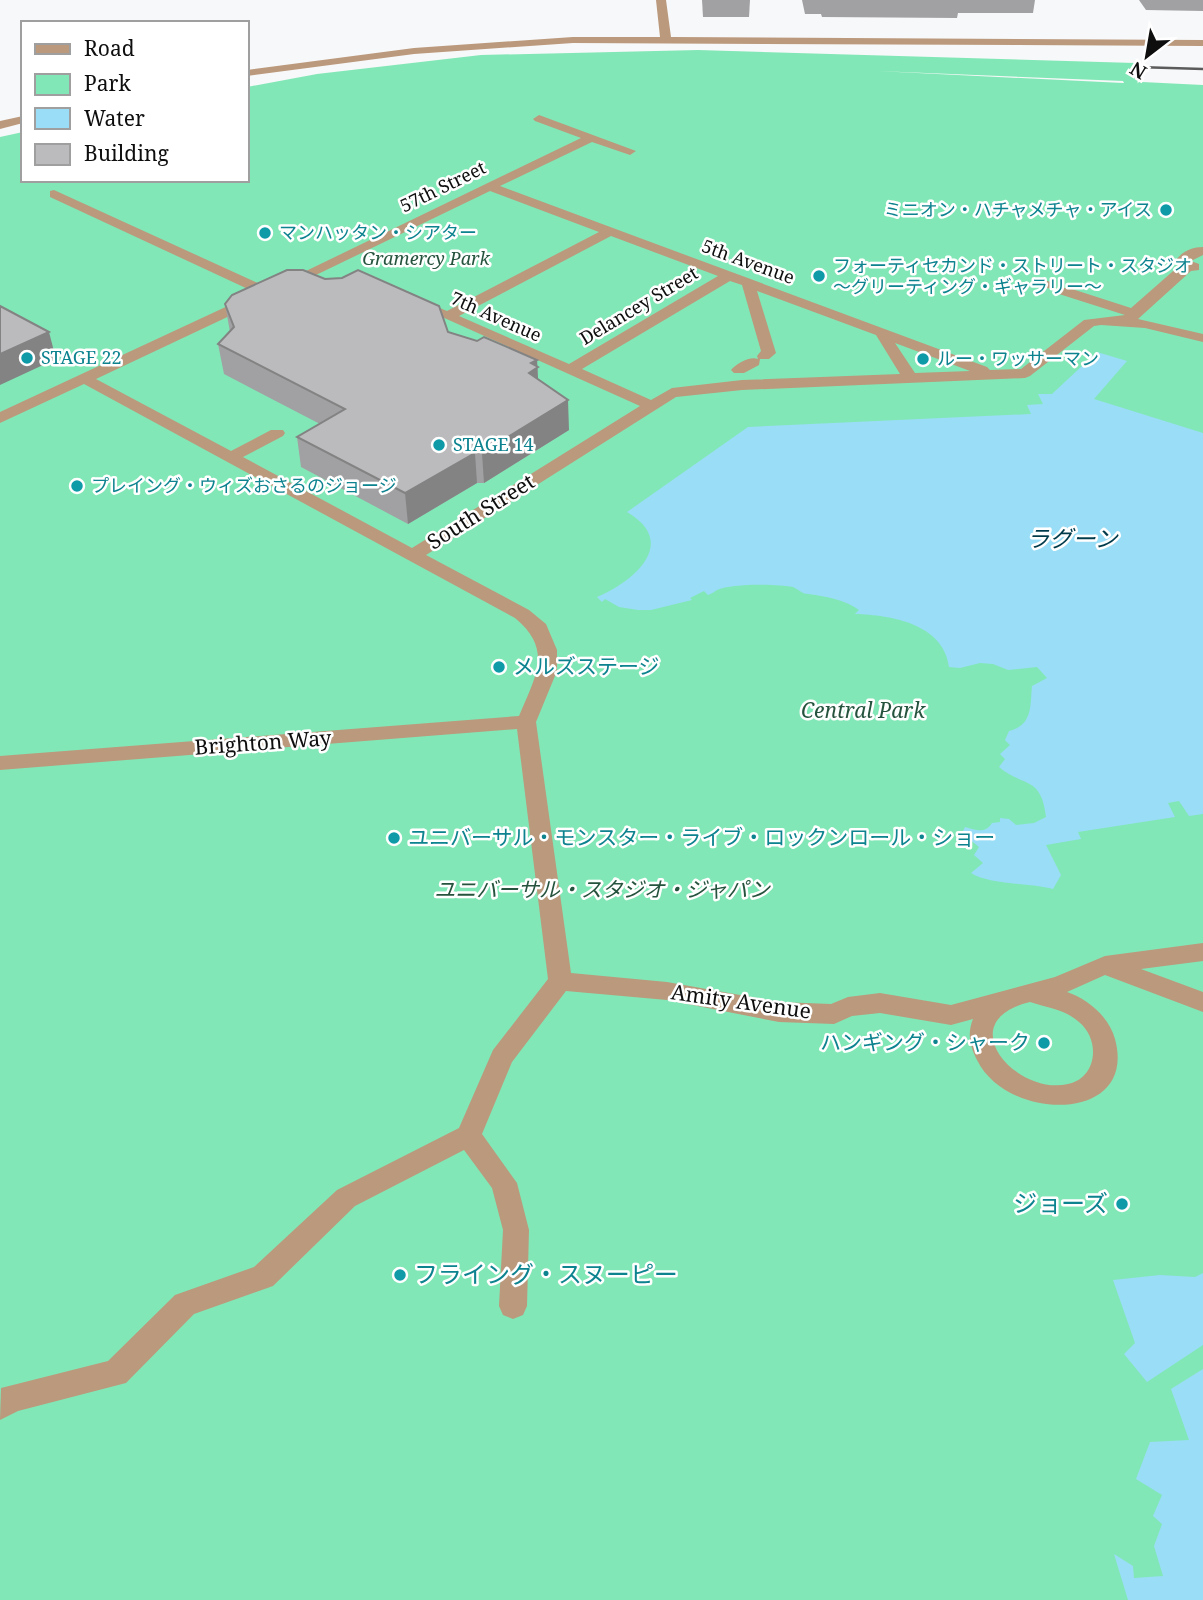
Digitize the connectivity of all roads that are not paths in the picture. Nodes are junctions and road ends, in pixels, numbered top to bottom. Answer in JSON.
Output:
{"nodes":[{"id":1,"x":661,"y":0,"type":"edge"},
{"id":2,"x":665,"y":35,"type":"junction"},
{"id":3,"x":1203,"y":35,"type":"edge"},
{"id":4,"x":1203,"y":43,"type":"edge"},
{"id":5,"x":248,"y":64,"type":"edge"},
{"id":6,"x":248,"y":73,"type":"edge"},
{"id":7,"x":21,"y":109,"type":"edge"},
{"id":8,"x":0,"y":114,"type":"edge"},
{"id":9,"x":539,"y":119,"type":"dead end"},
{"id":10,"x":21,"y":120,"type":"edge"},
{"id":11,"x":0,"y":125,"type":"edge"},
{"id":12,"x":592,"y":137,"type":"junction"},
{"id":13,"x":630,"y":150,"type":"dead end"},
{"id":14,"x":489,"y":186,"type":"junction"},
{"id":15,"x":54,"y":194,"type":"dead end"},
{"id":16,"x":609,"y":232,"type":"junction"},
{"id":17,"x":1203,"y":251,"type":"edge"},
{"id":18,"x":327,"y":264,"type":"junction"},
{"id":19,"x":1196,"y":265,"type":"edge"},
{"id":20,"x":352,"y":275,"type":"edge"},
{"id":21,"x":728,"y":275,"type":"junction"},
{"id":22,"x":748,"y":283,"type":"junction"},
{"id":23,"x":1064,"y":291,"type":"dead end"},
{"id":24,"x":268,"y":293,"type":"junction"},
{"id":25,"x":400,"y":296,"type":"edge"},
{"id":26,"x":448,"y":316,"type":"junction"},
{"id":27,"x":1131,"y":318,"type":"junction"},
{"id":28,"x":881,"y":332,"type":"junction"},
{"id":29,"x":1203,"y":338,"type":"edge"},
{"id":30,"x":570,"y":370,"type":"junction"},
{"id":31,"x":739,"y":370,"type":"dead end"},
{"id":32,"x":993,"y":374,"type":"junction"},
{"id":33,"x":84,"y":378,"type":"junction"},
{"id":34,"x":910,"y":378,"type":"junction"},
{"id":35,"x":650,"y":405,"type":"junction"},
{"id":36,"x":0,"y":418,"type":"edge"},
{"id":37,"x":277,"y":433,"type":"dead end"},
{"id":38,"x":231,"y":457,"type":"junction"},
{"id":39,"x":413,"y":555,"type":"junction"},
{"id":40,"x":526,"y":722,"type":"junction"},
{"id":41,"x":0,"y":763,"type":"edge"},
{"id":42,"x":1203,"y":952,"type":"edge"},
{"id":43,"x":1105,"y":965,"type":"junction"},
{"id":44,"x":561,"y":981,"type":"junction"},
{"id":45,"x":1027,"y":993,"type":"junction"},
{"id":46,"x":1203,"y":1002,"type":"edge"},
{"id":47,"x":995,"y":1004,"type":"junction"},
{"id":48,"x":468,"y":1136,"type":"junction"},
{"id":49,"x":513,"y":1306,"type":"dead end"},
{"id":50,"x":0,"y":1406,"type":"edge"}],
"edges":[{"from":1,"to":2,"type":"street"},
{"from":2,"to":3,"type":"street"},
{"from":2,"to":4,"type":"street"},
{"from":2,"to":5,"type":"street"},
{"from":2,"to":6,"type":"street"},
{"from":7,"to":8,"type":"street"},
{"from":9,"to":12,"type":"street"},
{"from":10,"to":11,"type":"street"},
{"from":12,"to":13,"type":"street"},
{"from":12,"to":14,"type":"street","name":"57th Street"},
{"from":14,"to":16,"type":"street","name":"5th Avenue"},
{"from":14,"to":18,"type":"street","name":"57th Street"},
{"from":15,"to":24,"type":"street"},
{"from":16,"to":21,"type":"street","name":"5th Avenue"},
{"from":16,"to":26,"type":"street"},
{"from":17,"to":19,"type":"street"},
{"from":18,"to":20,"type":"street"},
{"from":18,"to":24,"type":"street","name":"57th Street"},
{"from":19,"to":27,"type":"street"},
{"from":21,"to":22,"type":"street","name":"5th Avenue"},
{"from":21,"to":30,"type":"street","name":"Delancey Street"},
{"from":22,"to":28,"type":"street","name":"5th Avenue"},
{"from":22,"to":31,"type":"street"},
{"from":23,"to":27,"type":"street"},
{"from":24,"to":33,"type":"street","name":"57th Street"},
{"from":25,"to":26,"type":"street","name":"7th Avenue"},
{"from":26,"to":30,"type":"street","name":"7th Avenue"},
{"from":27,"to":29,"type":"street"},
{"from":27,"to":32,"type":"street","name":"South Street"},
{"from":28,"to":32,"type":"street","name":"5th Avenue"},
{"from":28,"to":34,"type":"street"},
{"from":30,"to":35,"type":"street","name":"7th Avenue"},
{"from":32,"to":34,"type":"street","name":"South Street"},
{"from":33,"to":36,"type":"street","name":"57th Street"},
{"from":33,"to":38,"type":"street"},
{"from":34,"to":35,"type":"street","name":"South Street"},
{"from":35,"to":39,"type":"street","name":"South Street"},
{"from":37,"to":38,"type":"street"},
{"from":38,"to":39,"type":"street"},
{"from":39,"to":40,"type":"street","name":"South Street"},
{"from":40,"to":41,"type":"street","name":"Brighton Way"},
{"from":40,"to":44,"type":"street"},
{"from":42,"to":43,"type":"street","name":"Amity Avenue"},
{"from":43,"to":45,"type":"street","name":"Amity Avenue"},
{"from":43,"to":46,"type":"street"},
{"from":44,"to":47,"type":"street","name":"Amity Avenue"},
{"from":44,"to":48,"type":"street"},
{"from":45,"to":47,"type":"street","name":"Amity Avenue"},
{"from":45,"to":47,"type":"street"},
{"from":48,"to":49,"type":"street"},
{"from":48,"to":50,"type":"street"}]}
